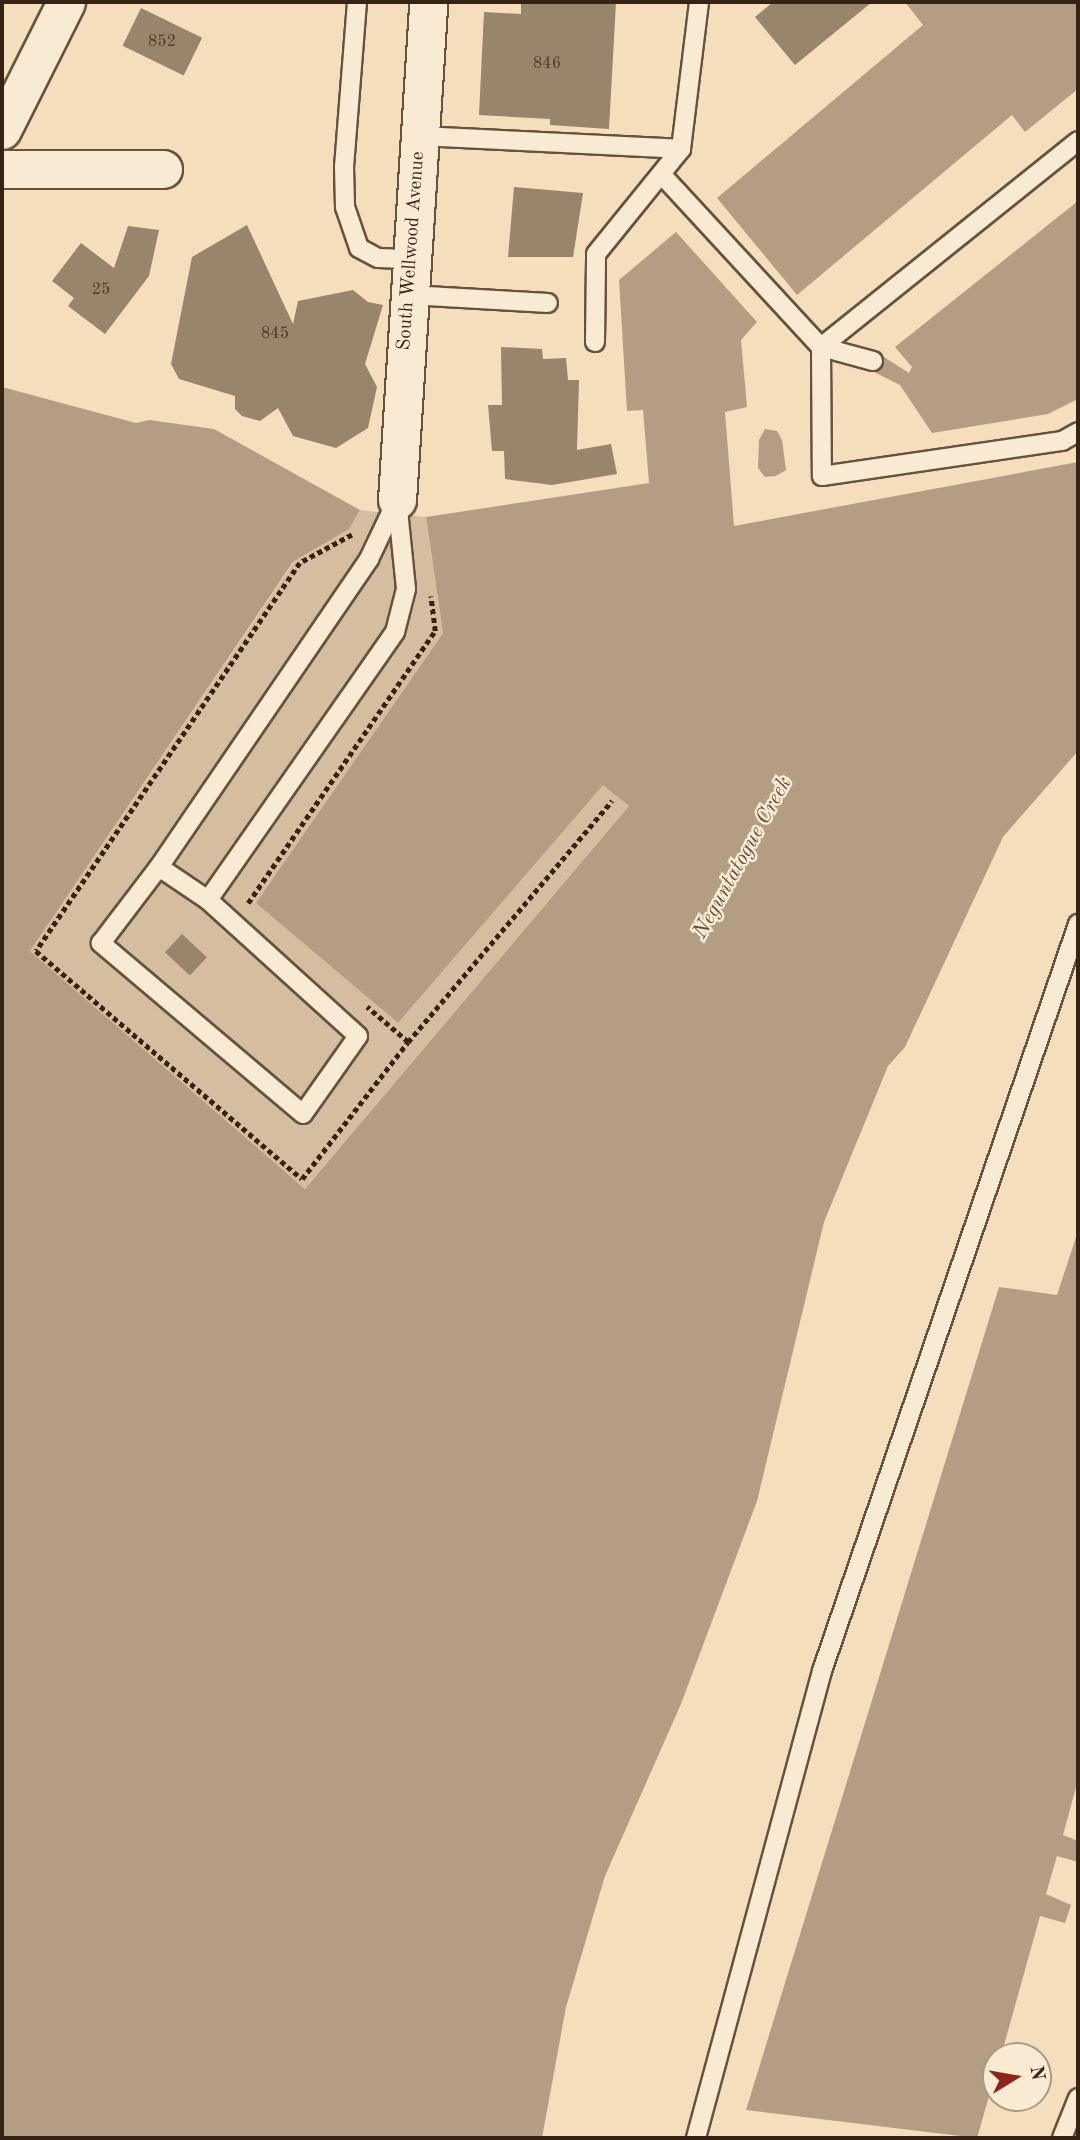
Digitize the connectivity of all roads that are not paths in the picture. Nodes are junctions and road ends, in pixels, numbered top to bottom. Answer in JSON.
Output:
{"nodes":[{"id":1,"x":66,"y":2,"type":"edge"},
{"id":2,"x":358,"y":2,"type":"edge"},
{"id":3,"x":428,"y":2,"type":"edge"},
{"id":4,"x":699,"y":2,"type":"edge"},
{"id":5,"x":2,"y":130,"type":"edge"},
{"id":6,"x":419,"y":136,"type":"junction"},
{"id":7,"x":1078,"y":141,"type":"edge"},
{"id":8,"x":681,"y":149,"type":"junction"},
{"id":9,"x":2,"y":169,"type":"edge"},
{"id":10,"x":163,"y":169,"type":"dead end"},
{"id":11,"x":663,"y":176,"type":"junction"},
{"id":12,"x":412,"y":258,"type":"junction"},
{"id":13,"x":410,"y":295,"type":"junction"},
{"id":14,"x":548,"y":303,"type":"dead end"},
{"id":15,"x":595,"y":342,"type":"dead end"},
{"id":16,"x":821,"y":347,"type":"junction"},
{"id":17,"x":873,"y":360,"type":"dead end"},
{"id":18,"x":1078,"y":432,"type":"edge"},
{"id":19,"x":397,"y":500,"type":"junction"},
{"id":20,"x":159,"y":867,"type":"junction"},
{"id":21,"x":208,"y":900,"type":"junction"},
{"id":22,"x":1078,"y":924,"type":"edge"},
{"id":23,"x":1078,"y":2098,"type":"edge"},
{"id":24,"x":1078,"y":2135,"type":"edge"},
{"id":25,"x":696,"y":2138,"type":"edge"},
{"id":26,"x":1065,"y":2138,"type":"edge"}],
"edges":[{"from":1,"to":5,"type":"street"},
{"from":2,"to":12,"type":"lane"},
{"from":3,"to":6,"type":"street","name":"South Wellwood Avenue"},
{"from":4,"to":8,"type":"lane"},
{"from":6,"to":8,"type":"lane"},
{"from":6,"to":12,"type":"street","name":"South Wellwood Avenue"},
{"from":7,"to":16,"type":"lane"},
{"from":8,"to":11,"type":"lane"},
{"from":9,"to":10,"type":"street"},
{"from":11,"to":15,"type":"lane"},
{"from":11,"to":16,"type":"lane"},
{"from":12,"to":13,"type":"street","name":"South Wellwood Avenue"},
{"from":13,"to":14,"type":"lane"},
{"from":13,"to":19,"type":"street","name":"South Wellwood Avenue"},
{"from":16,"to":17,"type":"lane"},
{"from":16,"to":18,"type":"lane"},
{"from":19,"to":20,"type":"lane"},
{"from":19,"to":21,"type":"lane"},
{"from":20,"to":21,"type":"lane"},
{"from":20,"to":21,"type":"lane"},
{"from":22,"to":25,"type":"lane"},
{"from":23,"to":26,"type":"lane"},
{"from":24,"to":26,"type":"lane"}]}
